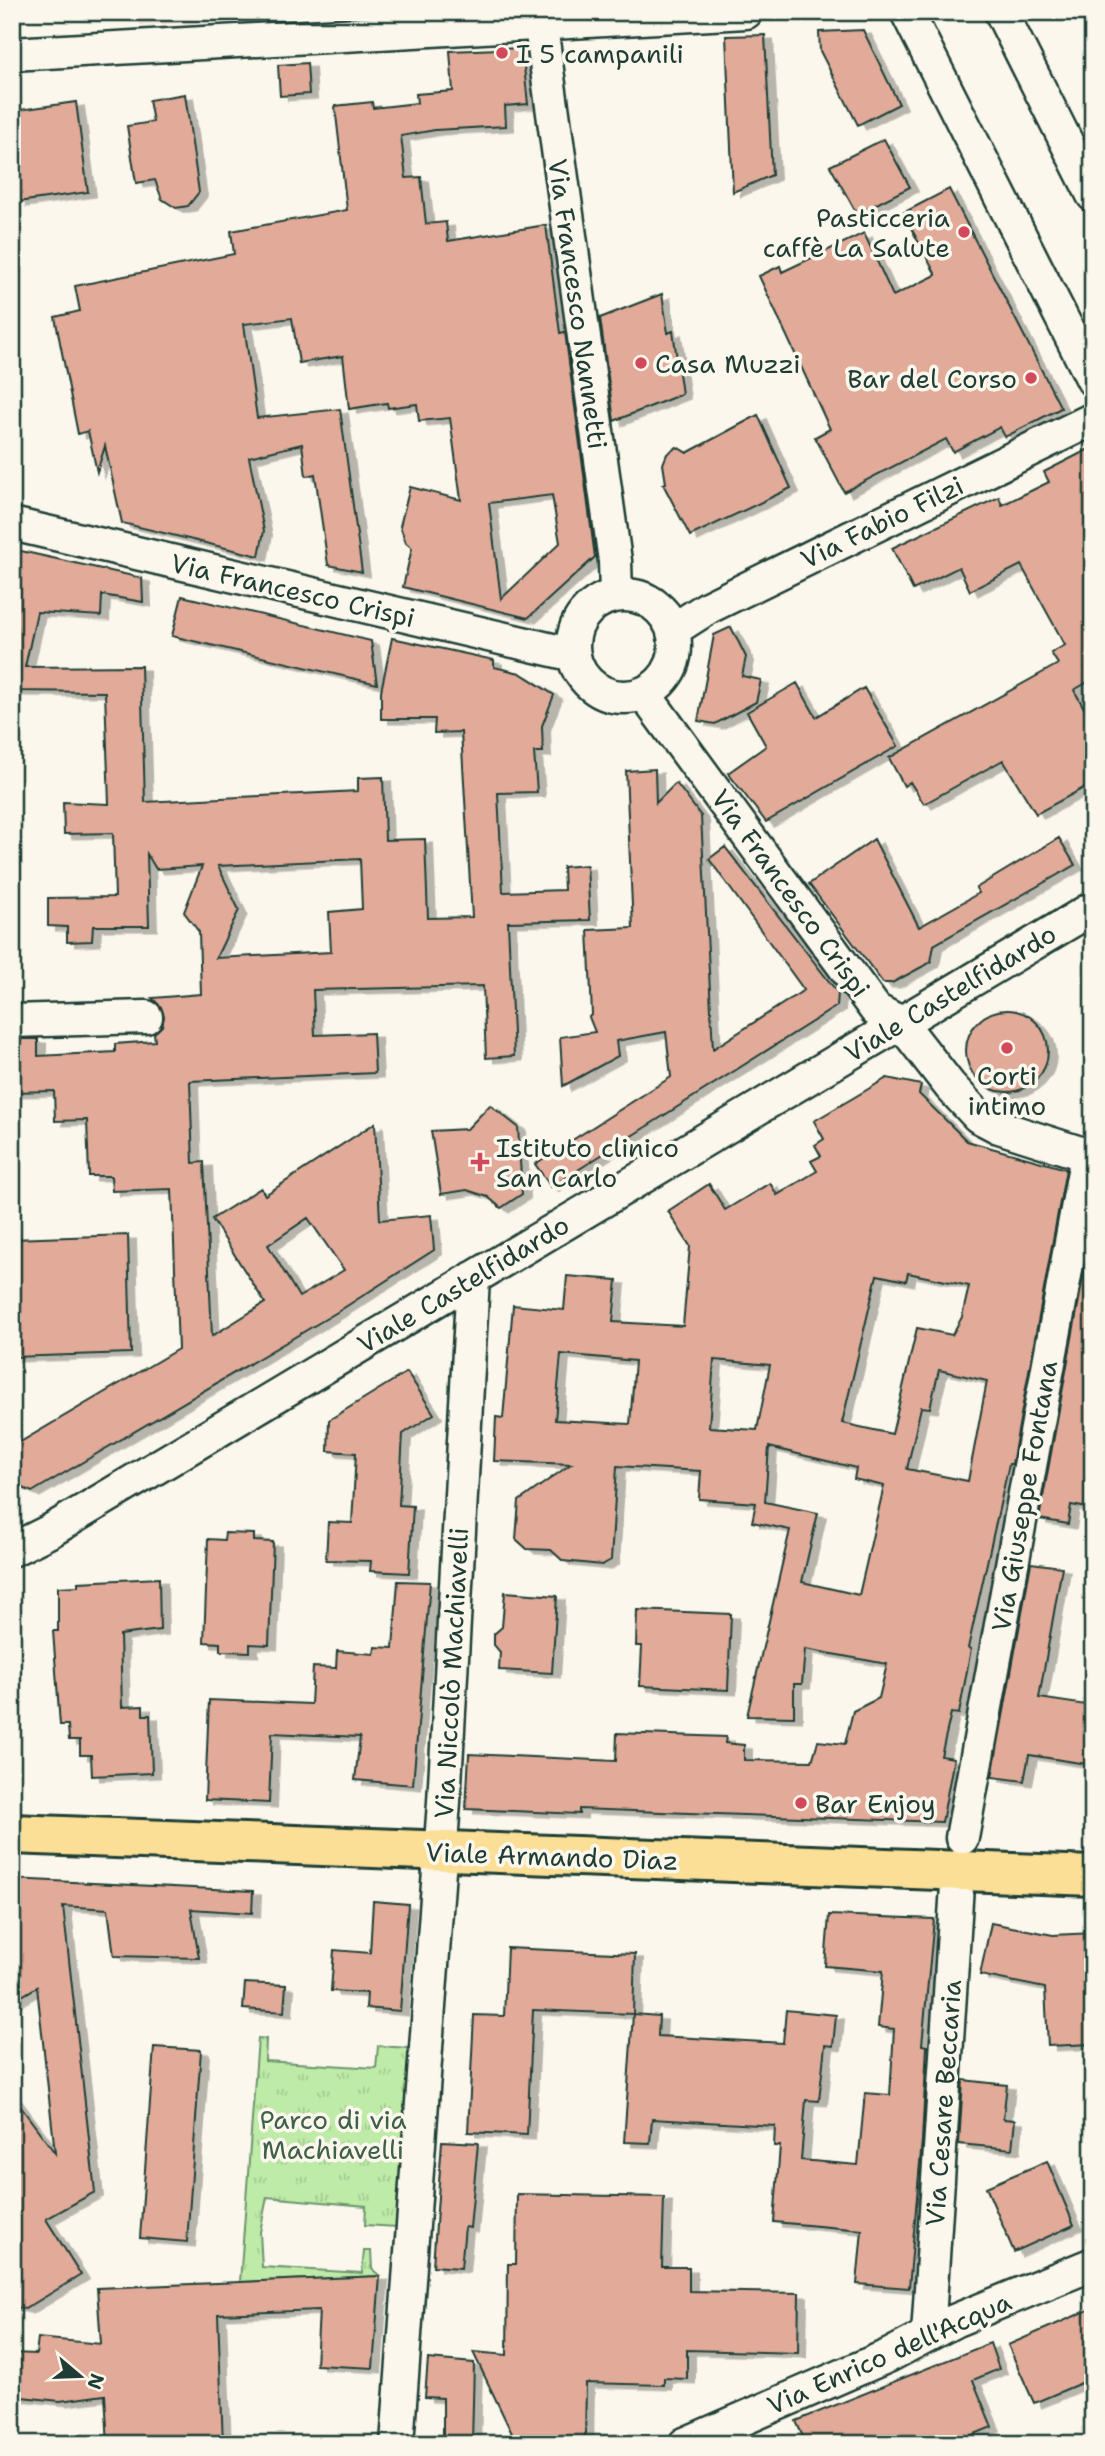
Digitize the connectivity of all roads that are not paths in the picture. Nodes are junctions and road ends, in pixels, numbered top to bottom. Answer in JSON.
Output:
{"nodes":[{"id":1,"x":746,"y":12,"type":"edge"},
{"id":2,"x":907,"y":12,"type":"edge"},
{"id":3,"x":1001,"y":12,"type":"edge"},
{"id":4,"x":540,"y":19,"type":"edge"},
{"id":5,"x":12,"y":54,"type":"edge"},
{"id":6,"x":1093,"y":195,"type":"edge"},
{"id":7,"x":1093,"y":380,"type":"edge"},
{"id":8,"x":1093,"y":419,"type":"edge"},
{"id":9,"x":12,"y":524,"type":"edge"},
{"id":10,"x":616,"y":595,"type":"junction"},
{"id":11,"x":673,"y":630,"type":"junction"},
{"id":12,"x":574,"y":655,"type":"junction"},
{"id":13,"x":647,"y":692,"type":"junction"},
{"id":14,"x":1093,"y":908,"type":"edge"},
{"id":15,"x":146,"y":1017,"type":"dead end"},
{"id":16,"x":12,"y":1021,"type":"edge"},
{"id":17,"x":901,"y":1023,"type":"junction"},
{"id":18,"x":1090,"y":1156,"type":"edge"},
{"id":19,"x":473,"y":1278,"type":"junction"},
{"id":20,"x":12,"y":1550,"type":"edge"},
{"id":21,"x":12,"y":1834,"type":"edge"},
{"id":22,"x":961,"y":1845,"type":"junction"},
{"id":23,"x":440,"y":1852,"type":"junction"},
{"id":24,"x":1093,"y":1876,"type":"edge"},
{"id":25,"x":1093,"y":2264,"type":"edge"},
{"id":26,"x":928,"y":2336,"type":"junction"},
{"id":27,"x":397,"y":2444,"type":"edge"},
{"id":28,"x":685,"y":2444,"type":"edge"}],
"edges":[{"from":1,"to":4,"type":"street"},
{"from":2,"to":7,"type":"street"},
{"from":3,"to":6,"type":"street"},
{"from":4,"to":5,"type":"street"},
{"from":4,"to":10,"type":"street","name":"Via Francesco Nannetti"},
{"from":8,"to":11,"type":"street","name":"Via Fabio Filzi"},
{"from":9,"to":12,"type":"street","name":"Via Francesco Crispi"},
{"from":10,"to":11,"type":"street"},
{"from":10,"to":12,"type":"street"},
{"from":11,"to":13,"type":"street"},
{"from":12,"to":13,"type":"street"},
{"from":13,"to":17,"type":"street","name":"Via Francesco Crispi"},
{"from":14,"to":17,"type":"street","name":"Viale Castelfidardo"},
{"from":15,"to":16,"type":"street"},
{"from":17,"to":18,"type":"street","name":"Via Francesco Crispi"},
{"from":17,"to":19,"type":"street","name":"Viale Castelfidardo"},
{"from":18,"to":22,"type":"street","name":"Via Giuseppe Fontana"},
{"from":19,"to":20,"type":"street","name":"Viale Castelfidardo"},
{"from":19,"to":23,"type":"street","name":"Via Niccolò Machiavelli"},
{"from":21,"to":23,"type":"main road","name":"Viale Armando Diaz"},
{"from":22,"to":23,"type":"main road","name":"Viale Armando Diaz"},
{"from":22,"to":24,"type":"main road","name":"Viale Armando Diaz"},
{"from":22,"to":26,"type":"street","name":"Via Cesare Beccaria"},
{"from":23,"to":27,"type":"street","name":"Via Niccolò Machiavelli"},
{"from":25,"to":26,"type":"street","name":"Via Enrico dell'Acqua"},
{"from":26,"to":28,"type":"street","name":"Via Enrico dell'Acqua"}]}
